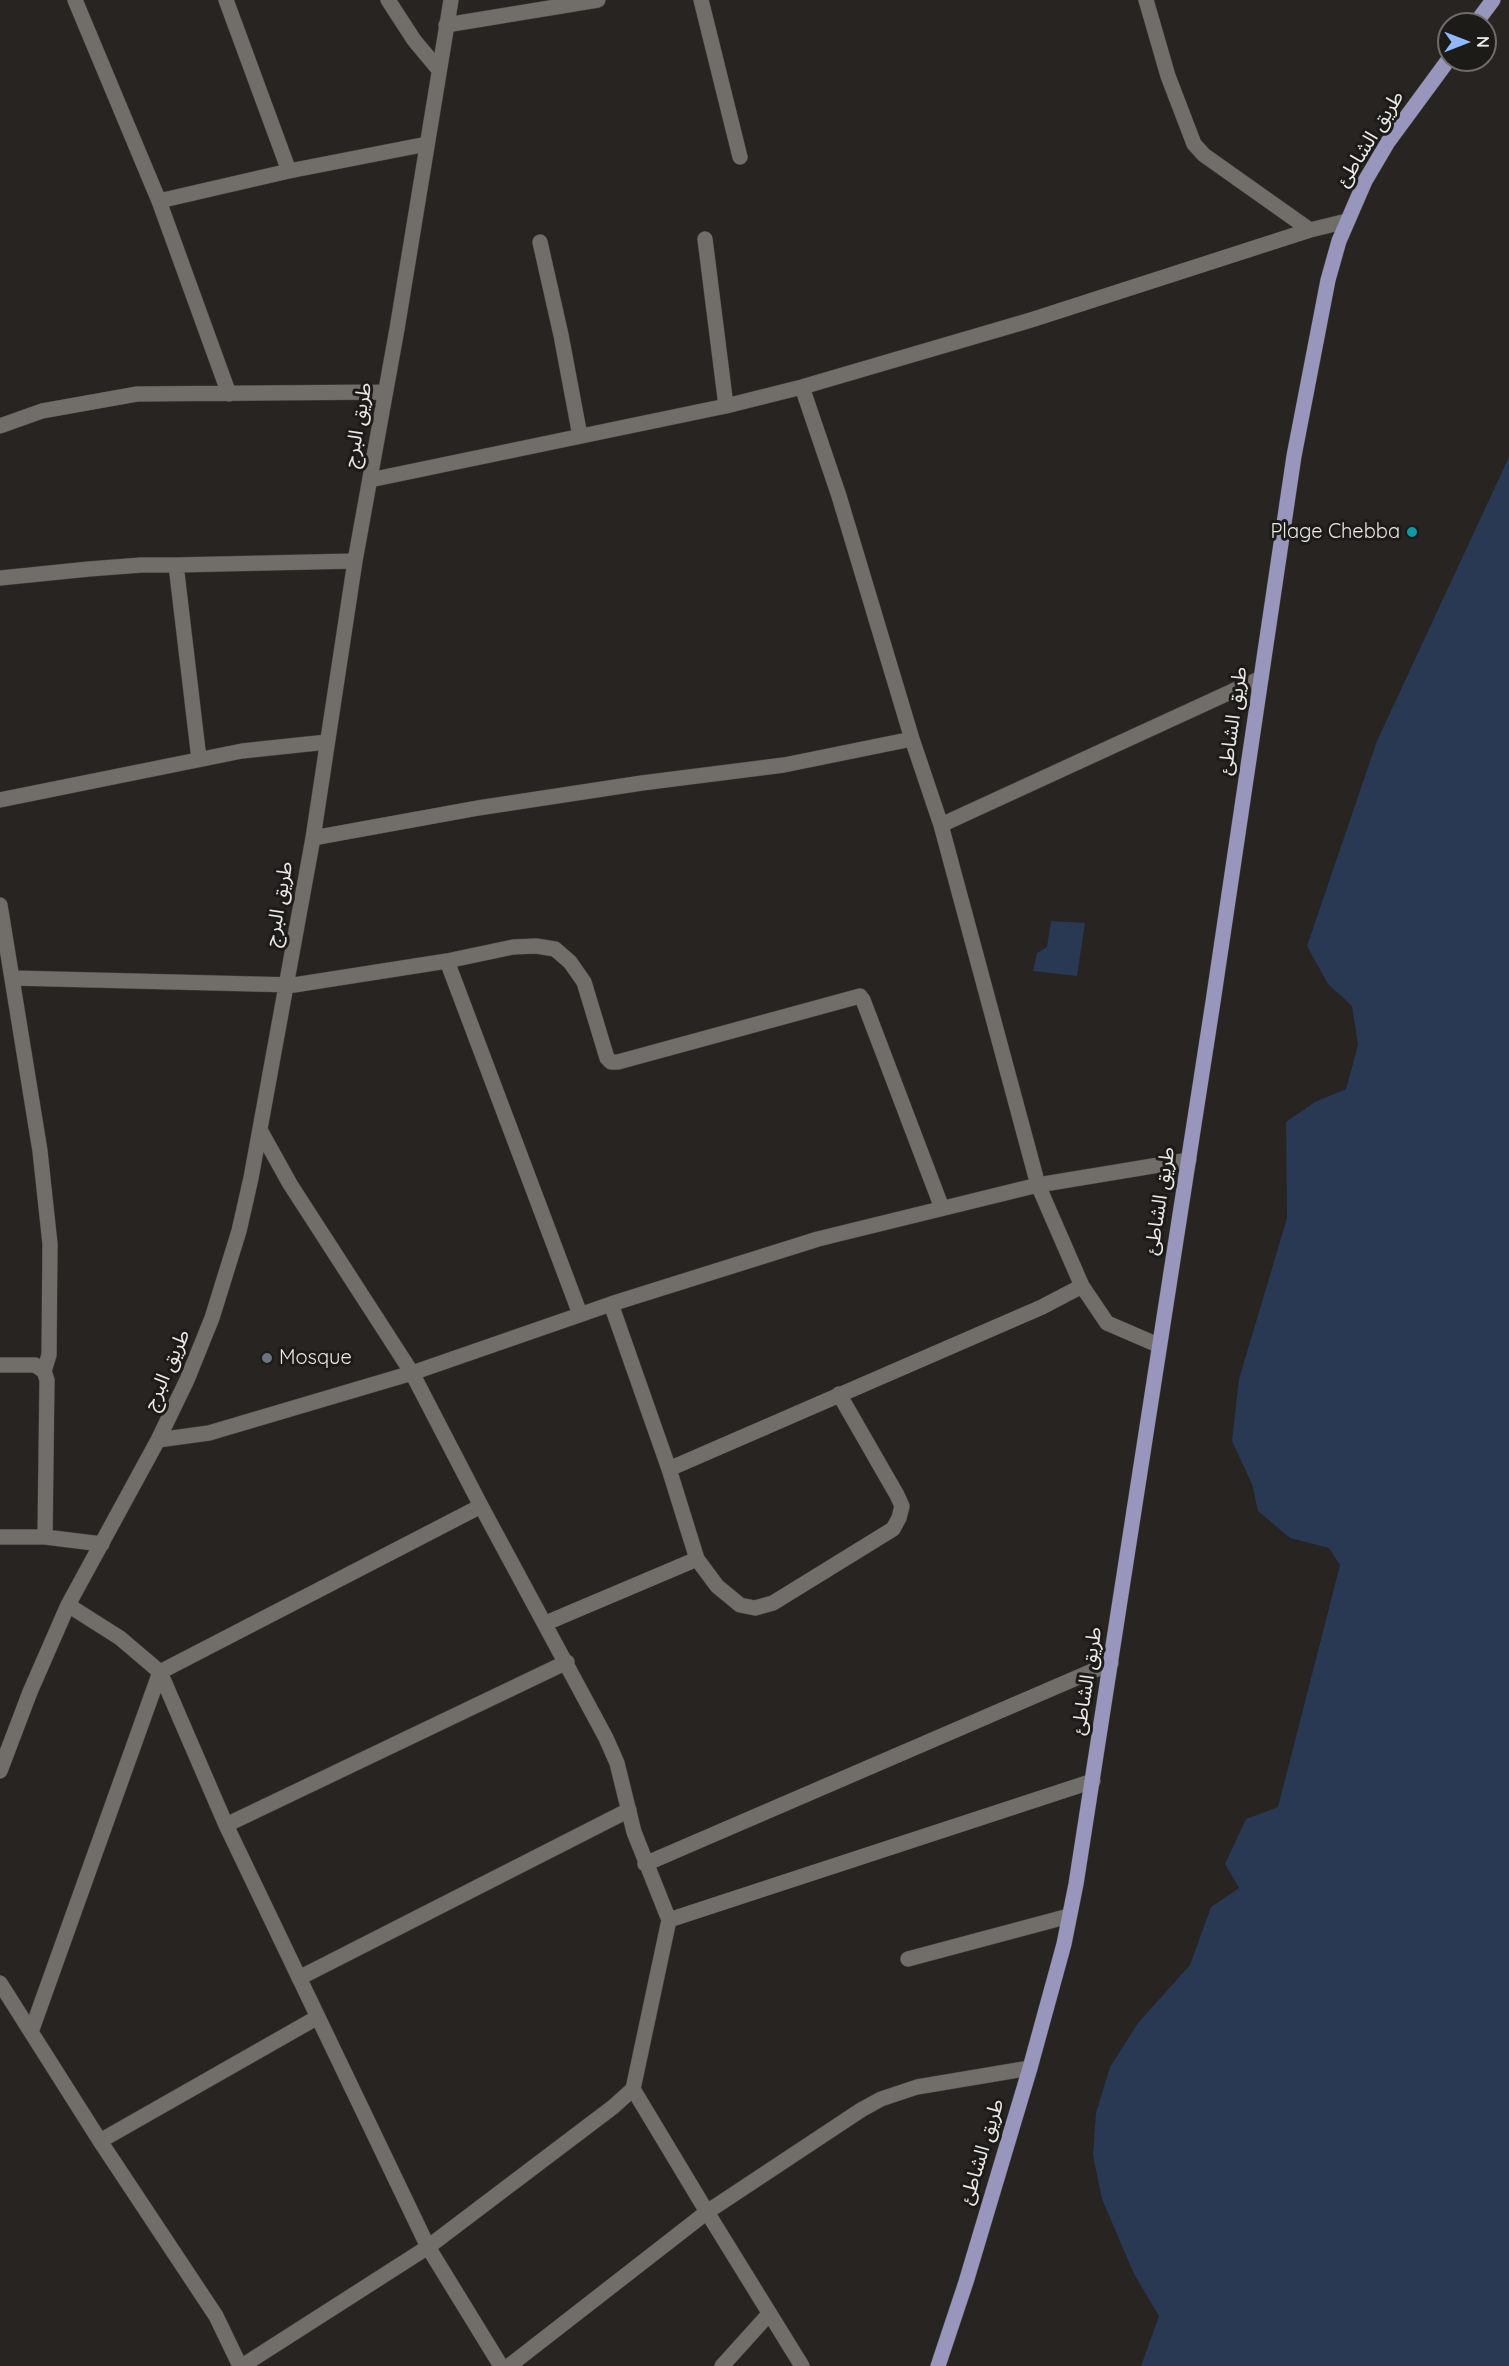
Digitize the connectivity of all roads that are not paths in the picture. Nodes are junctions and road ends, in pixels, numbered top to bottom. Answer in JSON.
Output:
{"nodes":[{"id":1,"x":75,"y":0,"type":"edge"},
{"id":2,"x":226,"y":0,"type":"edge"},
{"id":3,"x":388,"y":0,"type":"edge"},
{"id":4,"x":451,"y":0,"type":"edge"},
{"id":5,"x":598,"y":0,"type":"edge"},
{"id":6,"x":701,"y":0,"type":"edge"},
{"id":7,"x":1146,"y":0,"type":"edge"},
{"id":8,"x":446,"y":25,"type":"junction"},
{"id":9,"x":439,"y":70,"type":"junction"},
{"id":10,"x":1439,"y":72,"type":"edge"},
{"id":11,"x":427,"y":144,"type":"junction"},
{"id":12,"x":740,"y":157,"type":"dead end"},
{"id":13,"x":288,"y":171,"type":"junction"},
{"id":14,"x":159,"y":201,"type":"junction"},
{"id":15,"x":1347,"y":221,"type":"junction"},
{"id":16,"x":1310,"y":230,"type":"junction"},
{"id":17,"x":705,"y":239,"type":"dead end"},
{"id":18,"x":540,"y":242,"type":"dead end"},
{"id":19,"x":802,"y":387,"type":"junction"},
{"id":20,"x":385,"y":392,"type":"junction"},
{"id":21,"x":229,"y":394,"type":"junction"},
{"id":22,"x":726,"y":406,"type":"junction"},
{"id":23,"x":0,"y":426,"type":"edge"},
{"id":24,"x":580,"y":436,"type":"junction"},
{"id":25,"x":370,"y":480,"type":"junction"},
{"id":26,"x":355,"y":561,"type":"junction"},
{"id":27,"x":176,"y":565,"type":"junction"},
{"id":28,"x":0,"y":578,"type":"edge"},
{"id":29,"x":1261,"y":678,"type":"junction"},
{"id":30,"x":912,"y":739,"type":"junction"},
{"id":31,"x":327,"y":742,"type":"junction"},
{"id":32,"x":199,"y":759,"type":"junction"},
{"id":33,"x":0,"y":800,"type":"edge"},
{"id":34,"x":941,"y":825,"type":"junction"},
{"id":35,"x":313,"y":838,"type":"junction"},
{"id":36,"x":0,"y":905,"type":"edge"},
{"id":37,"x":447,"y":961,"type":"junction"},
{"id":38,"x":13,"y":978,"type":"junction"},
{"id":39,"x":286,"y":985,"type":"junction"},
{"id":40,"x":260,"y":1130,"type":"junction"},
{"id":41,"x":1188,"y":1160,"type":"junction"},
{"id":42,"x":1038,"y":1185,"type":"junction"},
{"id":43,"x":942,"y":1208,"type":"junction"},
{"id":44,"x":1082,"y":1286,"type":"junction"},
{"id":45,"x":611,"y":1304,"type":"junction"},
{"id":46,"x":580,"y":1314,"type":"junction"},
{"id":47,"x":1158,"y":1345,"type":"junction"},
{"id":48,"x":0,"y":1365,"type":"edge"},
{"id":49,"x":44,"y":1371,"type":"junction"},
{"id":50,"x":412,"y":1373,"type":"junction"},
{"id":51,"x":839,"y":1394,"type":"junction"},
{"id":52,"x":158,"y":1440,"type":"junction"},
{"id":53,"x":669,"y":1470,"type":"junction"},
{"id":54,"x":481,"y":1506,"type":"junction"},
{"id":55,"x":0,"y":1537,"type":"edge"},
{"id":56,"x":45,"y":1537,"type":"junction"},
{"id":57,"x":102,"y":1544,"type":"junction"},
{"id":58,"x":698,"y":1559,"type":"junction"},
{"id":59,"x":69,"y":1605,"type":"junction"},
{"id":60,"x":546,"y":1623,"type":"junction"},
{"id":61,"x":567,"y":1662,"type":"junction"},
{"id":62,"x":1111,"y":1664,"type":"junction"},
{"id":63,"x":160,"y":1671,"type":"junction"},
{"id":64,"x":0,"y":1770,"type":"edge"},
{"id":65,"x":1093,"y":1781,"type":"junction"},
{"id":66,"x":629,"y":1810,"type":"junction"},
{"id":67,"x":226,"y":1825,"type":"junction"},
{"id":68,"x":645,"y":1864,"type":"junction"},
{"id":69,"x":1069,"y":1916,"type":"junction"},
{"id":70,"x":669,"y":1920,"type":"junction"},
{"id":71,"x":908,"y":1959,"type":"dead end"},
{"id":72,"x":299,"y":1977,"type":"junction"},
{"id":73,"x":0,"y":1983,"type":"edge"},
{"id":74,"x":318,"y":2017,"type":"junction"},
{"id":75,"x":31,"y":2032,"type":"junction"},
{"id":76,"x":1030,"y":2068,"type":"junction"},
{"id":77,"x":633,"y":2089,"type":"junction"},
{"id":78,"x":100,"y":2141,"type":"junction"},
{"id":79,"x":706,"y":2212,"type":"junction"},
{"id":80,"x":428,"y":2247,"type":"junction"},
{"id":81,"x":769,"y":2314,"type":"junction"},
{"id":82,"x":241,"y":2366,"type":"edge"},
{"id":83,"x":501,"y":2366,"type":"edge"},
{"id":84,"x":509,"y":2366,"type":"edge"},
{"id":85,"x":722,"y":2366,"type":"edge"},
{"id":86,"x":802,"y":2366,"type":"edge"},
{"id":87,"x":938,"y":2366,"type":"edge"}],
"edges":[{"from":1,"to":14,"type":"street"},
{"from":2,"to":13,"type":"street"},
{"from":3,"to":9,"type":"street"},
{"from":4,"to":8,"type":"street","name":"طريق البرج"},
{"from":5,"to":8,"type":"street"},
{"from":6,"to":12,"type":"street"},
{"from":7,"to":16,"type":"street"},
{"from":8,"to":9,"type":"street","name":"طريق البرج"},
{"from":9,"to":11,"type":"street","name":"طريق البرج"},
{"from":10,"to":15,"type":"main road","name":"طريق الشاطئ"},
{"from":11,"to":13,"type":"street"},
{"from":11,"to":20,"type":"street","name":"طريق البرج"},
{"from":13,"to":14,"type":"street"},
{"from":14,"to":21,"type":"street"},
{"from":15,"to":16,"type":"street"},
{"from":15,"to":29,"type":"main road","name":"طريق الشاطئ"},
{"from":16,"to":19,"type":"street"},
{"from":17,"to":22,"type":"street"},
{"from":18,"to":24,"type":"street"},
{"from":19,"to":22,"type":"street"},
{"from":19,"to":30,"type":"street"},
{"from":20,"to":21,"type":"street"},
{"from":20,"to":25,"type":"street","name":"طريق البرج"},
{"from":21,"to":23,"type":"street"},
{"from":22,"to":24,"type":"street"},
{"from":24,"to":25,"type":"street"},
{"from":25,"to":26,"type":"street","name":"طريق البرج"},
{"from":26,"to":27,"type":"street"},
{"from":26,"to":31,"type":"street","name":"طريق البرج"},
{"from":27,"to":28,"type":"street"},
{"from":27,"to":32,"type":"street"},
{"from":29,"to":34,"type":"street"},
{"from":29,"to":41,"type":"main road","name":"طريق الشاطئ"},
{"from":30,"to":34,"type":"street"},
{"from":30,"to":35,"type":"street"},
{"from":31,"to":32,"type":"street"},
{"from":31,"to":35,"type":"street","name":"طريق البرج"},
{"from":32,"to":33,"type":"street"},
{"from":34,"to":42,"type":"street"},
{"from":35,"to":39,"type":"street","name":"طريق البرج"},
{"from":36,"to":38,"type":"street"},
{"from":37,"to":39,"type":"street"},
{"from":37,"to":43,"type":"street"},
{"from":37,"to":46,"type":"street"},
{"from":38,"to":39,"type":"street"},
{"from":38,"to":49,"type":"street"},
{"from":39,"to":40,"type":"street","name":"طريق البرج"},
{"from":40,"to":50,"type":"street"},
{"from":40,"to":52,"type":"street","name":"طريق البرج"},
{"from":41,"to":42,"type":"street"},
{"from":41,"to":47,"type":"main road","name":"طريق الشاطئ"},
{"from":42,"to":43,"type":"street"},
{"from":42,"to":44,"type":"street"},
{"from":43,"to":45,"type":"street"},
{"from":44,"to":47,"type":"street"},
{"from":44,"to":51,"type":"street"},
{"from":45,"to":46,"type":"street"},
{"from":45,"to":53,"type":"street"},
{"from":46,"to":50,"type":"street"},
{"from":47,"to":62,"type":"main road","name":"طريق الشاطئ"},
{"from":48,"to":49,"type":"street"},
{"from":49,"to":56,"type":"street"},
{"from":50,"to":52,"type":"street"},
{"from":50,"to":54,"type":"street"},
{"from":51,"to":53,"type":"street"},
{"from":51,"to":58,"type":"street"},
{"from":52,"to":57,"type":"street","name":"طريق البرج"},
{"from":53,"to":58,"type":"street"},
{"from":54,"to":60,"type":"street"},
{"from":54,"to":63,"type":"street"},
{"from":55,"to":56,"type":"street"},
{"from":56,"to":57,"type":"street"},
{"from":57,"to":59,"type":"street","name":"طريق البرج"},
{"from":58,"to":60,"type":"street"},
{"from":59,"to":63,"type":"street"},
{"from":59,"to":64,"type":"street","name":"طريق البرج"},
{"from":60,"to":61,"type":"street"},
{"from":61,"to":66,"type":"street"},
{"from":61,"to":67,"type":"street"},
{"from":62,"to":65,"type":"main road","name":"طريق الشاطئ"},
{"from":62,"to":68,"type":"street"},
{"from":63,"to":67,"type":"street"},
{"from":63,"to":75,"type":"street"},
{"from":65,"to":69,"type":"main road","name":"طريق الشاطئ"},
{"from":65,"to":70,"type":"street"},
{"from":66,"to":68,"type":"street"},
{"from":66,"to":72,"type":"street"},
{"from":67,"to":72,"type":"street"},
{"from":68,"to":70,"type":"street"},
{"from":69,"to":71,"type":"street"},
{"from":69,"to":76,"type":"main road","name":"طريق الشاطئ"},
{"from":70,"to":77,"type":"street"},
{"from":72,"to":74,"type":"street"},
{"from":73,"to":75,"type":"street"},
{"from":74,"to":78,"type":"street"},
{"from":74,"to":80,"type":"street"},
{"from":75,"to":78,"type":"street"},
{"from":76,"to":79,"type":"street"},
{"from":76,"to":87,"type":"main road","name":"طريق الشاطئ"},
{"from":77,"to":79,"type":"street"},
{"from":77,"to":80,"type":"street"},
{"from":78,"to":82,"type":"street"},
{"from":79,"to":81,"type":"street"},
{"from":79,"to":84,"type":"street"},
{"from":80,"to":82,"type":"street"},
{"from":80,"to":83,"type":"street"},
{"from":81,"to":85,"type":"street"},
{"from":81,"to":86,"type":"street"}]}
